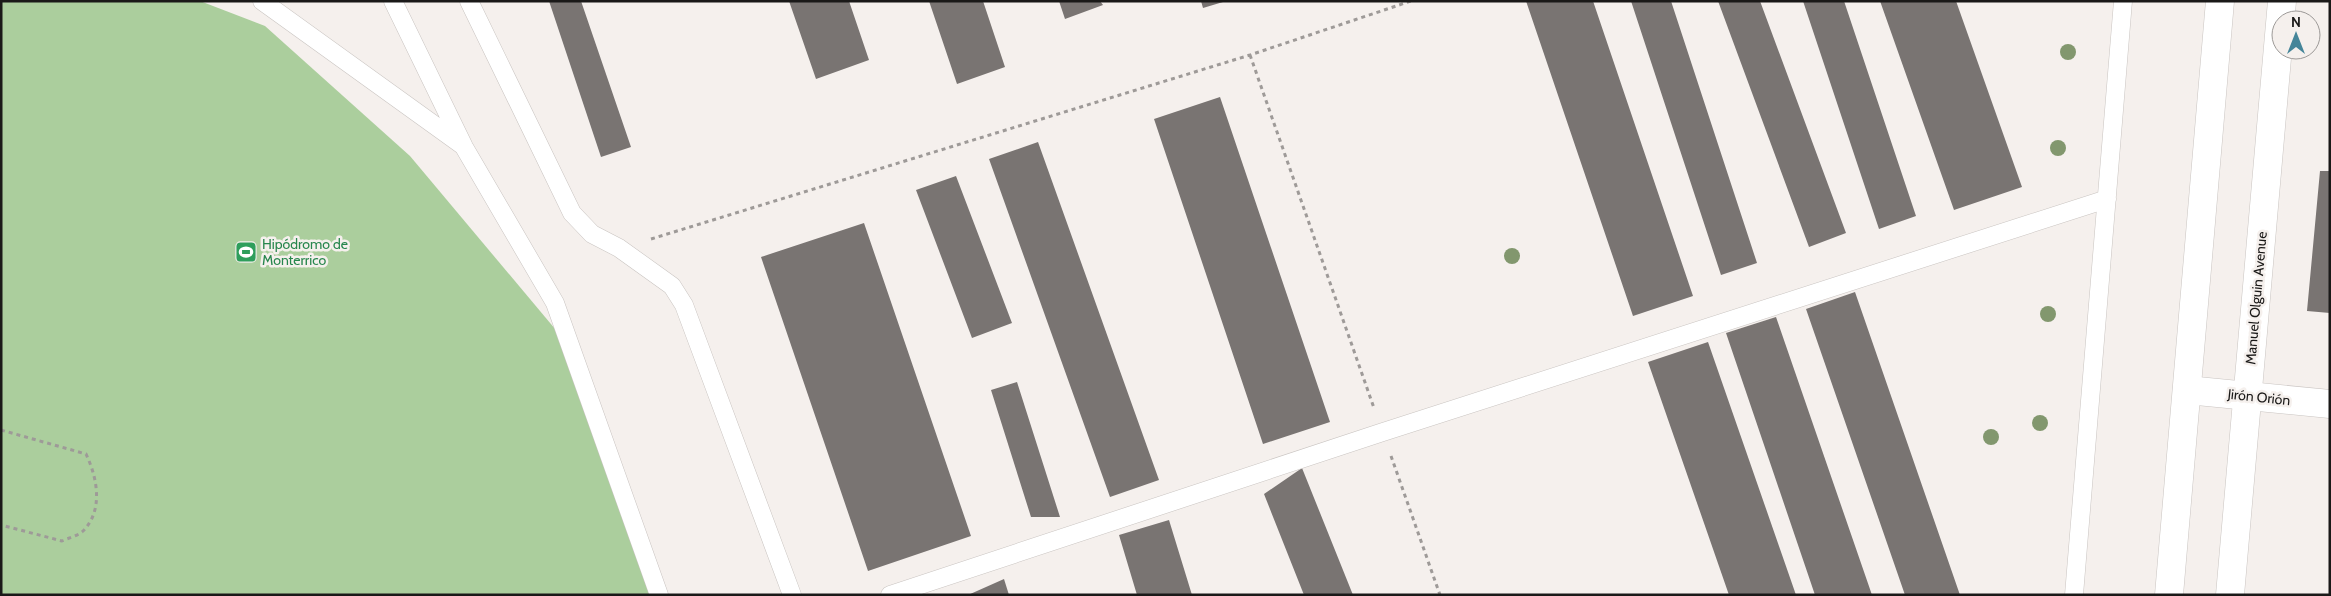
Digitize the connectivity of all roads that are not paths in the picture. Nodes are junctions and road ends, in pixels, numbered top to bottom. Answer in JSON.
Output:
{"nodes":[{"id":1,"x":262,"y":1,"type":"edge"},
{"id":2,"x":394,"y":1,"type":"edge"},
{"id":3,"x":468,"y":1,"type":"edge"},
{"id":4,"x":2124,"y":1,"type":"edge"},
{"id":5,"x":2220,"y":1,"type":"edge"},
{"id":6,"x":2282,"y":1,"type":"edge"},
{"id":7,"x":464,"y":147,"type":"junction"},
{"id":8,"x":2107,"y":199,"type":"junction"},
{"id":9,"x":2188,"y":390,"type":"junction"},
{"id":10,"x":2248,"y":396,"type":"junction"},
{"id":11,"x":2330,"y":404,"type":"edge"},
{"id":12,"x":659,"y":595,"type":"edge"},
{"id":13,"x":792,"y":595,"type":"edge"},
{"id":14,"x":890,"y":595,"type":"edge"},
{"id":15,"x":2074,"y":595,"type":"edge"},
{"id":16,"x":2169,"y":595,"type":"edge"},
{"id":17,"x":2230,"y":595,"type":"edge"}],
"edges":[{"from":1,"to":7,"type":"lane"},
{"from":2,"to":7,"type":"lane"},
{"from":3,"to":13,"type":"lane"},
{"from":4,"to":8,"type":"lane"},
{"from":5,"to":9,"type":"street"},
{"from":6,"to":10,"type":"street","name":"Manuel Olguin Avenue"},
{"from":7,"to":12,"type":"lane"},
{"from":8,"to":14,"type":"lane"},
{"from":8,"to":15,"type":"lane"},
{"from":9,"to":10,"type":"street","name":"Jirón Orión"},
{"from":9,"to":16,"type":"street"},
{"from":10,"to":11,"type":"street","name":"Jirón Orión"},
{"from":10,"to":17,"type":"street","name":"Manuel Olguin Avenue"}]}
